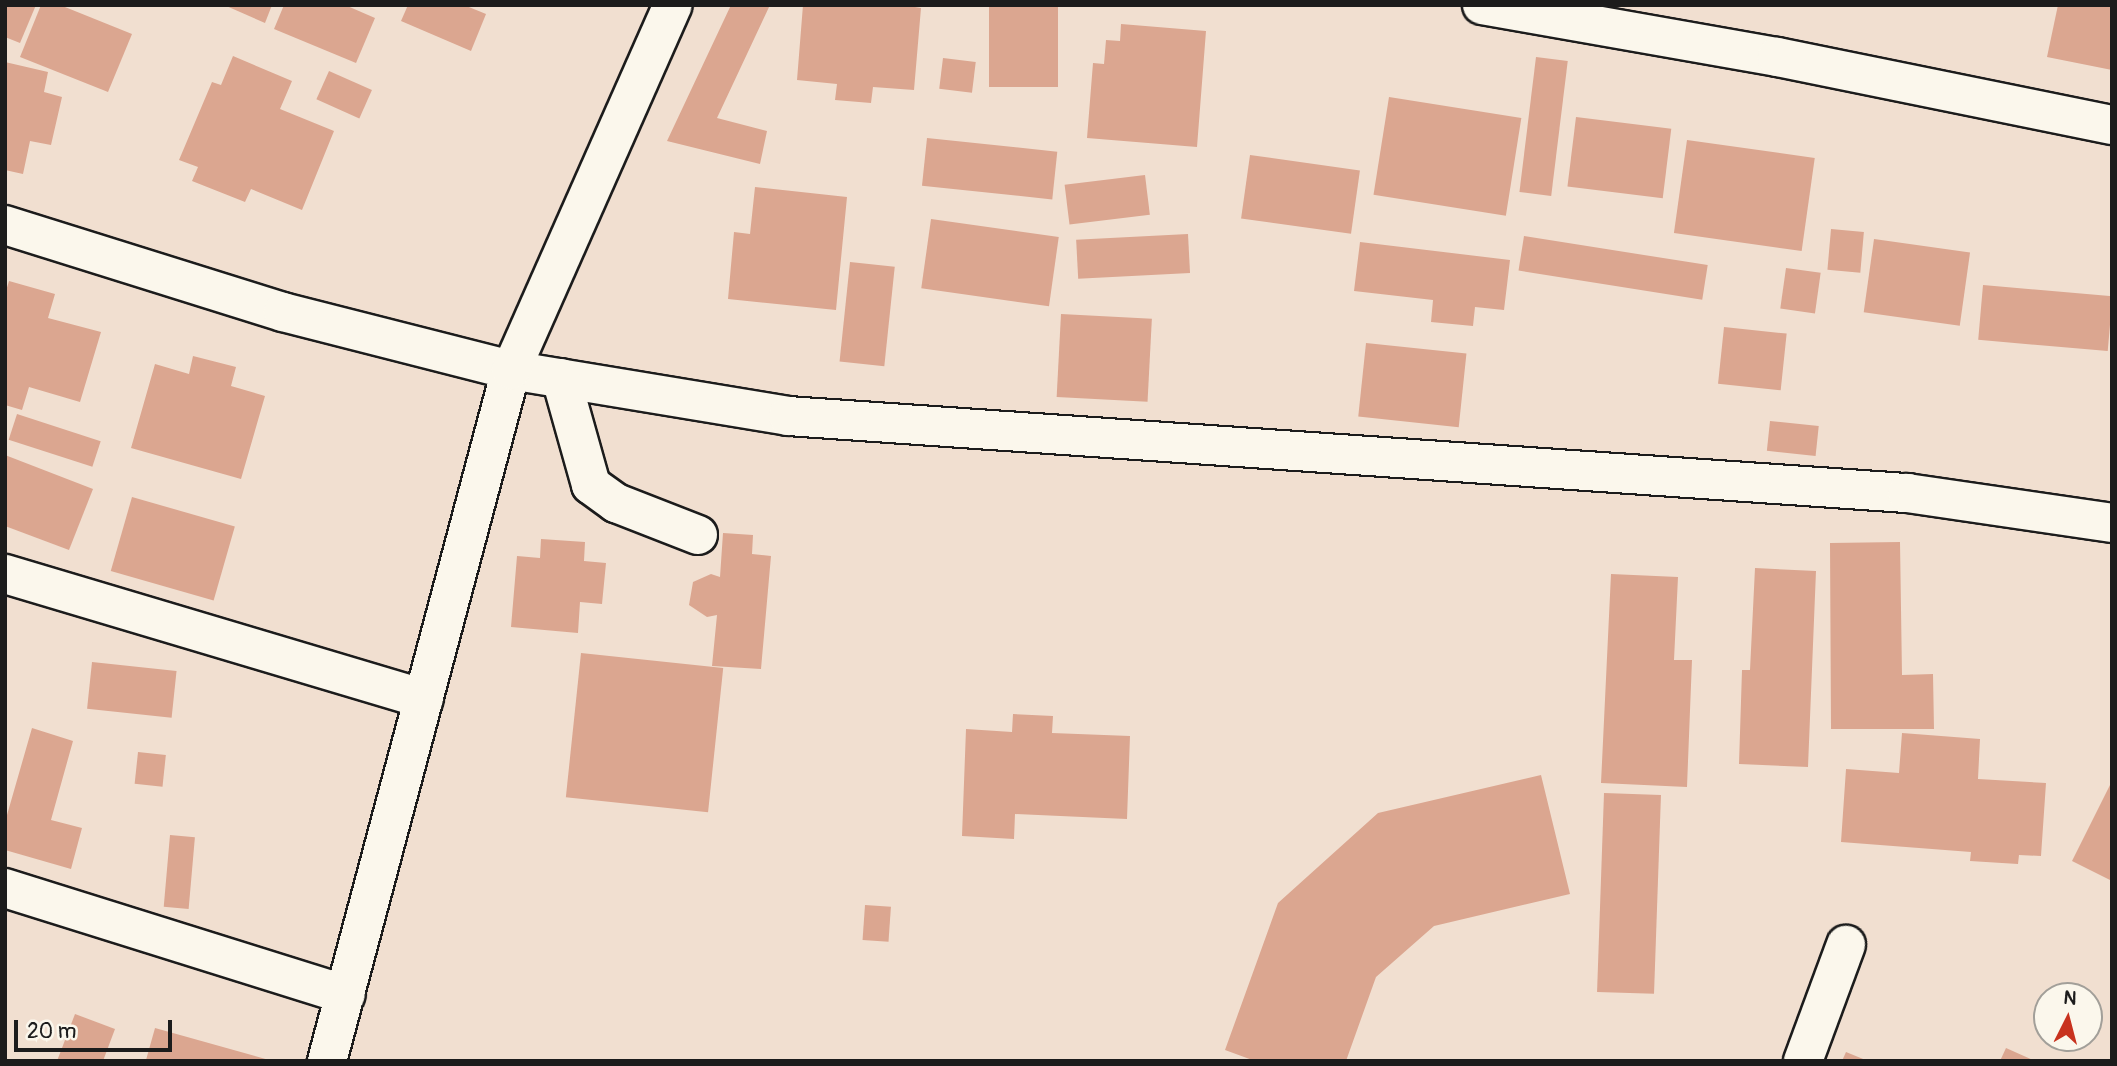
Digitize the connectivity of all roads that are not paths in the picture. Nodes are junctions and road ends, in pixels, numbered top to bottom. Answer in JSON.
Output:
{"nodes":[{"id":1,"x":673,"y":5,"type":"edge"},
{"id":2,"x":1482,"y":5,"type":"edge"},
{"id":3,"x":2112,"y":125,"type":"edge"},
{"id":4,"x":5,"y":225,"type":"edge"},
{"id":5,"x":511,"y":370,"type":"junction"},
{"id":6,"x":561,"y":378,"type":"junction"},
{"id":7,"x":2112,"y":523,"type":"edge"},
{"id":8,"x":698,"y":535,"type":"dead end"},
{"id":9,"x":5,"y":574,"type":"edge"},
{"id":10,"x":424,"y":699,"type":"junction"},
{"id":11,"x":5,"y":888,"type":"edge"},
{"id":12,"x":1846,"y":945,"type":"dead end"},
{"id":13,"x":346,"y":995,"type":"junction"},
{"id":14,"x":327,"y":1061,"type":"edge"},
{"id":15,"x":1803,"y":1061,"type":"edge"}],
"edges":[{"from":1,"to":5,"type":"street"},
{"from":2,"to":3,"type":"street"},
{"from":4,"to":5,"type":"street"},
{"from":5,"to":6,"type":"street"},
{"from":5,"to":10,"type":"street"},
{"from":6,"to":7,"type":"street"},
{"from":6,"to":8,"type":"street"},
{"from":9,"to":10,"type":"street"},
{"from":10,"to":13,"type":"street"},
{"from":11,"to":13,"type":"street"},
{"from":12,"to":15,"type":"street"},
{"from":13,"to":14,"type":"street"}]}
